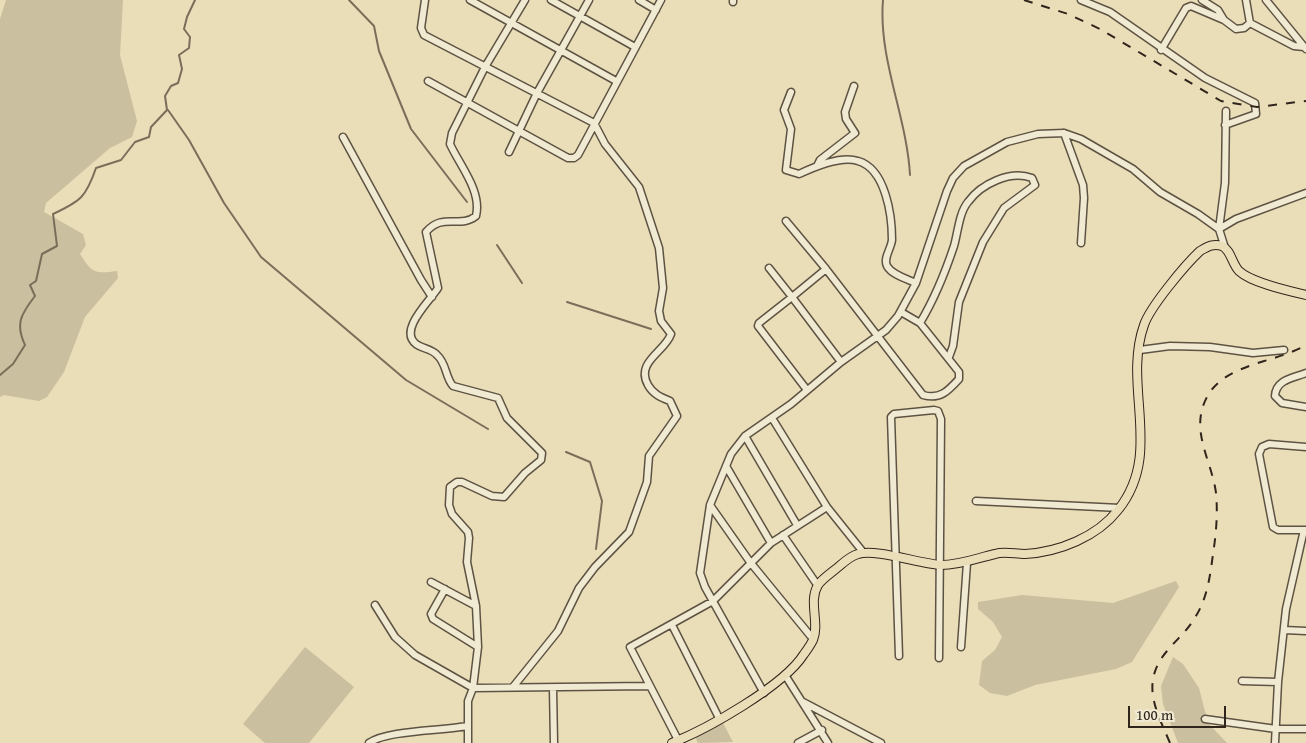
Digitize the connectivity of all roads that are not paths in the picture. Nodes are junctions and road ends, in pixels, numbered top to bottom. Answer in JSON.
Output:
{"nodes":[{"id":1,"x":425,"y":0,"type":"edge"},
{"id":2,"x":470,"y":0,"type":"edge"},
{"id":3,"x":525,"y":0,"type":"edge"},
{"id":4,"x":551,"y":0,"type":"edge"},
{"id":5,"x":589,"y":0,"type":"edge"},
{"id":6,"x":639,"y":0,"type":"edge"},
{"id":7,"x":661,"y":0,"type":"edge"},
{"id":8,"x":1081,"y":0,"type":"edge"},
{"id":9,"x":1202,"y":0,"type":"edge"},
{"id":10,"x":1246,"y":0,"type":"edge"},
{"id":11,"x":1266,"y":0,"type":"edge"},
{"id":12,"x":656,"y":10,"type":"junction"},
{"id":13,"x":580,"y":16,"type":"junction"},
{"id":14,"x":1224,"y":20,"type":"junction"},
{"id":15,"x":512,"y":22,"type":"junction"},
{"id":16,"x":1250,"y":23,"type":"junction"},
{"id":17,"x":635,"y":46,"type":"junction"},
{"id":18,"x":1305,"y":48,"type":"edge"},
{"id":19,"x":1162,"y":50,"type":"junction"},
{"id":20,"x":560,"y":51,"type":"junction"},
{"id":21,"x":485,"y":67,"type":"junction"},
{"id":22,"x":428,"y":81,"type":"dead end"},
{"id":23,"x":616,"y":81,"type":"junction"},
{"id":24,"x":854,"y":86,"type":"dead end"},
{"id":25,"x":791,"y":92,"type":"dead end"},
{"id":26,"x":537,"y":93,"type":"junction"},
{"id":27,"x":466,"y":102,"type":"junction"},
{"id":28,"x":1226,"y":111,"type":"dead end"},
{"id":29,"x":594,"y":123,"type":"junction"},
{"id":30,"x":1224,"y":125,"type":"junction"},
{"id":31,"x":518,"y":130,"type":"junction"},
{"id":32,"x":1064,"y":133,"type":"junction"},
{"id":33,"x":343,"y":137,"type":"dead end"},
{"id":34,"x":509,"y":152,"type":"dead end"},
{"id":35,"x":817,"y":166,"type":"junction"},
{"id":36,"x":1306,"y":193,"type":"edge"},
{"id":37,"x":786,"y":221,"type":"dead end"},
{"id":38,"x":1219,"y":229,"type":"junction"},
{"id":39,"x":1081,"y":243,"type":"dead end"},
{"id":40,"x":1226,"y":248,"type":"junction"},
{"id":41,"x":769,"y":268,"type":"dead end"},
{"id":42,"x":826,"y":269,"type":"junction"},
{"id":43,"x":916,"y":283,"type":"junction"},
{"id":44,"x":1306,"y":295,"type":"edge"},
{"id":45,"x":432,"y":296,"type":"junction"},
{"id":46,"x":792,"y":297,"type":"junction"},
{"id":47,"x":901,"y":312,"type":"junction"},
{"id":48,"x":920,"y":323,"type":"junction"},
{"id":49,"x":878,"y":336,"type":"junction"},
{"id":50,"x":1140,"y":350,"type":"junction"},
{"id":51,"x":1284,"y":350,"type":"dead end"},
{"id":52,"x":949,"y":357,"type":"junction"},
{"id":53,"x":841,"y":362,"type":"junction"},
{"id":54,"x":1306,"y":373,"type":"edge"},
{"id":55,"x":807,"y":390,"type":"junction"},
{"id":56,"x":1306,"y":407,"type":"edge"},
{"id":57,"x":772,"y":418,"type":"junction"},
{"id":58,"x":745,"y":436,"type":"junction"},
{"id":59,"x":1306,"y":447,"type":"edge"},
{"id":60,"x":726,"y":466,"type":"junction"},
{"id":61,"x":976,"y":500,"type":"dead end"},
{"id":62,"x":710,"y":505,"type":"junction"},
{"id":63,"x":827,"y":507,"type":"junction"},
{"id":64,"x":1120,"y":508,"type":"junction"},
{"id":65,"x":797,"y":525,"type":"junction"},
{"id":66,"x":1305,"y":530,"type":"edge"},
{"id":67,"x":783,"y":535,"type":"junction"},
{"id":68,"x":771,"y":543,"type":"junction"},
{"id":69,"x":863,"y":552,"type":"junction"},
{"id":70,"x":897,"y":558,"type":"junction"},
{"id":71,"x":750,"y":562,"type":"junction"},
{"id":72,"x":967,"y":563,"type":"junction"},
{"id":73,"x":941,"y":565,"type":"junction"},
{"id":74,"x":431,"y":582,"type":"dead end"},
{"id":75,"x":818,"y":586,"type":"junction"},
{"id":76,"x":445,"y":589,"type":"junction"},
{"id":77,"x":713,"y":602,"type":"junction"},
{"id":78,"x":375,"y":606,"type":"dead end"},
{"id":79,"x":476,"y":606,"type":"junction"},
{"id":80,"x":672,"y":625,"type":"junction"},
{"id":81,"x":1284,"y":630,"type":"junction"},
{"id":82,"x":1306,"y":631,"type":"edge"},
{"id":83,"x":814,"y":639,"type":"junction"},
{"id":84,"x":478,"y":647,"type":"junction"},
{"id":85,"x":961,"y":648,"type":"dead end"},
{"id":86,"x":899,"y":656,"type":"dead end"},
{"id":87,"x":939,"y":658,"type":"dead end"},
{"id":88,"x":785,"y":674,"type":"junction"},
{"id":89,"x":1242,"y":681,"type":"dead end"},
{"id":90,"x":1278,"y":682,"type":"junction"},
{"id":91,"x":649,"y":686,"type":"junction"},
{"id":92,"x":513,"y":687,"type":"junction"},
{"id":93,"x":473,"y":688,"type":"junction"},
{"id":94,"x":552,"y":688,"type":"junction"},
{"id":95,"x":764,"y":693,"type":"junction"},
{"id":96,"x":803,"y":702,"type":"junction"},
{"id":97,"x":719,"y":718,"type":"junction"},
{"id":98,"x":1205,"y":719,"type":"dead end"},
{"id":99,"x":467,"y":726,"type":"junction"},
{"id":100,"x":1276,"y":729,"type":"junction"},
{"id":101,"x":1306,"y":729,"type":"edge"},
{"id":102,"x":822,"y":730,"type":"junction"},
{"id":103,"x":688,"y":739,"type":"edge"},
{"id":104,"x":675,"y":742,"type":"edge"},
{"id":105,"x":369,"y":743,"type":"edge"},
{"id":106,"x":468,"y":743,"type":"edge"},
{"id":107,"x":554,"y":743,"type":"edge"},
{"id":108,"x":798,"y":743,"type":"edge"},
{"id":109,"x":828,"y":743,"type":"edge"},
{"id":110,"x":881,"y":743,"type":"edge"},
{"id":111,"x":1275,"y":743,"type":"edge"}],
"edges":[{"from":1,"to":21,"type":"street"},
{"from":2,"to":15,"type":"street"},
{"from":3,"to":15,"type":"street"},
{"from":4,"to":13,"type":"street"},
{"from":5,"to":13,"type":"street"},
{"from":6,"to":12,"type":"street"},
{"from":7,"to":12,"type":"street"},
{"from":8,"to":19,"type":"street"},
{"from":9,"to":14,"type":"street"},
{"from":10,"to":16,"type":"street"},
{"from":11,"to":18,"type":"street"},
{"from":12,"to":17,"type":"street"},
{"from":13,"to":17,"type":"street"},
{"from":13,"to":20,"type":"street"},
{"from":14,"to":16,"type":"street"},
{"from":14,"to":19,"type":"street"},
{"from":15,"to":20,"type":"street"},
{"from":15,"to":21,"type":"street"},
{"from":16,"to":18,"type":"street"},
{"from":17,"to":23,"type":"street"},
{"from":19,"to":30,"type":"street"},
{"from":20,"to":23,"type":"street"},
{"from":20,"to":26,"type":"street"},
{"from":21,"to":26,"type":"street"},
{"from":21,"to":27,"type":"street"},
{"from":22,"to":27,"type":"street"},
{"from":23,"to":29,"type":"street"},
{"from":24,"to":35,"type":"street"},
{"from":25,"to":35,"type":"street"},
{"from":26,"to":29,"type":"street"},
{"from":26,"to":31,"type":"street"},
{"from":27,"to":31,"type":"street"},
{"from":27,"to":45,"type":"street"},
{"from":28,"to":30,"type":"street"},
{"from":29,"to":31,"type":"street"},
{"from":29,"to":92,"type":"street"},
{"from":30,"to":38,"type":"street"},
{"from":31,"to":34,"type":"street"},
{"from":32,"to":38,"type":"street"},
{"from":32,"to":39,"type":"street"},
{"from":32,"to":43,"type":"street"},
{"from":33,"to":45,"type":"street"},
{"from":35,"to":43,"type":"street"},
{"from":36,"to":38,"type":"street"},
{"from":37,"to":42,"type":"street"},
{"from":38,"to":40,"type":"street"},
{"from":40,"to":44,"type":"main road"},
{"from":40,"to":50,"type":"main road"},
{"from":41,"to":46,"type":"street"},
{"from":42,"to":46,"type":"street"},
{"from":42,"to":49,"type":"street"},
{"from":43,"to":47,"type":"street"},
{"from":45,"to":79,"type":"street"},
{"from":46,"to":53,"type":"street"},
{"from":46,"to":55,"type":"street"},
{"from":47,"to":48,"type":"street"},
{"from":47,"to":49,"type":"street"},
{"from":48,"to":52,"type":"street"},
{"from":48,"to":52,"type":"street"},
{"from":49,"to":52,"type":"street"},
{"from":49,"to":53,"type":"street"},
{"from":50,"to":51,"type":"street"},
{"from":50,"to":64,"type":"main road"},
{"from":53,"to":55,"type":"street"},
{"from":54,"to":56,"type":"street"},
{"from":55,"to":57,"type":"street"},
{"from":57,"to":58,"type":"street"},
{"from":57,"to":63,"type":"street"},
{"from":58,"to":60,"type":"street"},
{"from":58,"to":65,"type":"street"},
{"from":59,"to":66,"type":"street"},
{"from":60,"to":62,"type":"street"},
{"from":60,"to":68,"type":"street"},
{"from":61,"to":64,"type":"street"},
{"from":62,"to":71,"type":"street"},
{"from":62,"to":77,"type":"street"},
{"from":63,"to":65,"type":"street"},
{"from":63,"to":69,"type":"street"},
{"from":64,"to":72,"type":"main road"},
{"from":65,"to":67,"type":"street"},
{"from":66,"to":81,"type":"street"},
{"from":67,"to":68,"type":"street"},
{"from":67,"to":75,"type":"street"},
{"from":68,"to":71,"type":"street"},
{"from":69,"to":70,"type":"main road"},
{"from":69,"to":75,"type":"main road"},
{"from":70,"to":73,"type":"main road"},
{"from":70,"to":73,"type":"street"},
{"from":70,"to":86,"type":"street"},
{"from":71,"to":77,"type":"street"},
{"from":71,"to":83,"type":"street"},
{"from":72,"to":73,"type":"main road"},
{"from":72,"to":85,"type":"street"},
{"from":73,"to":87,"type":"street"},
{"from":74,"to":76,"type":"street"},
{"from":75,"to":83,"type":"main road"},
{"from":76,"to":79,"type":"street"},
{"from":76,"to":84,"type":"street"},
{"from":77,"to":80,"type":"street"},
{"from":77,"to":95,"type":"street"},
{"from":78,"to":93,"type":"street"},
{"from":79,"to":84,"type":"street"},
{"from":80,"to":91,"type":"street"},
{"from":80,"to":97,"type":"street"},
{"from":81,"to":82,"type":"street"},
{"from":81,"to":90,"type":"street"},
{"from":83,"to":88,"type":"main road"},
{"from":84,"to":93,"type":"street"},
{"from":88,"to":95,"type":"main road"},
{"from":88,"to":96,"type":"street"},
{"from":89,"to":90,"type":"street"},
{"from":90,"to":100,"type":"street"},
{"from":91,"to":94,"type":"street"},
{"from":91,"to":104,"type":"street"},
{"from":92,"to":93,"type":"street"},
{"from":92,"to":94,"type":"street"},
{"from":93,"to":99,"type":"street"},
{"from":94,"to":107,"type":"street"},
{"from":95,"to":97,"type":"main road"},
{"from":96,"to":102,"type":"street"},
{"from":96,"to":110,"type":"street"},
{"from":97,"to":103,"type":"main road"},
{"from":98,"to":100,"type":"street"},
{"from":99,"to":105,"type":"street"},
{"from":99,"to":106,"type":"street"},
{"from":100,"to":101,"type":"street"},
{"from":100,"to":111,"type":"street"},
{"from":102,"to":108,"type":"street"},
{"from":102,"to":109,"type":"street"},
{"from":103,"to":104,"type":"main road"}]}
